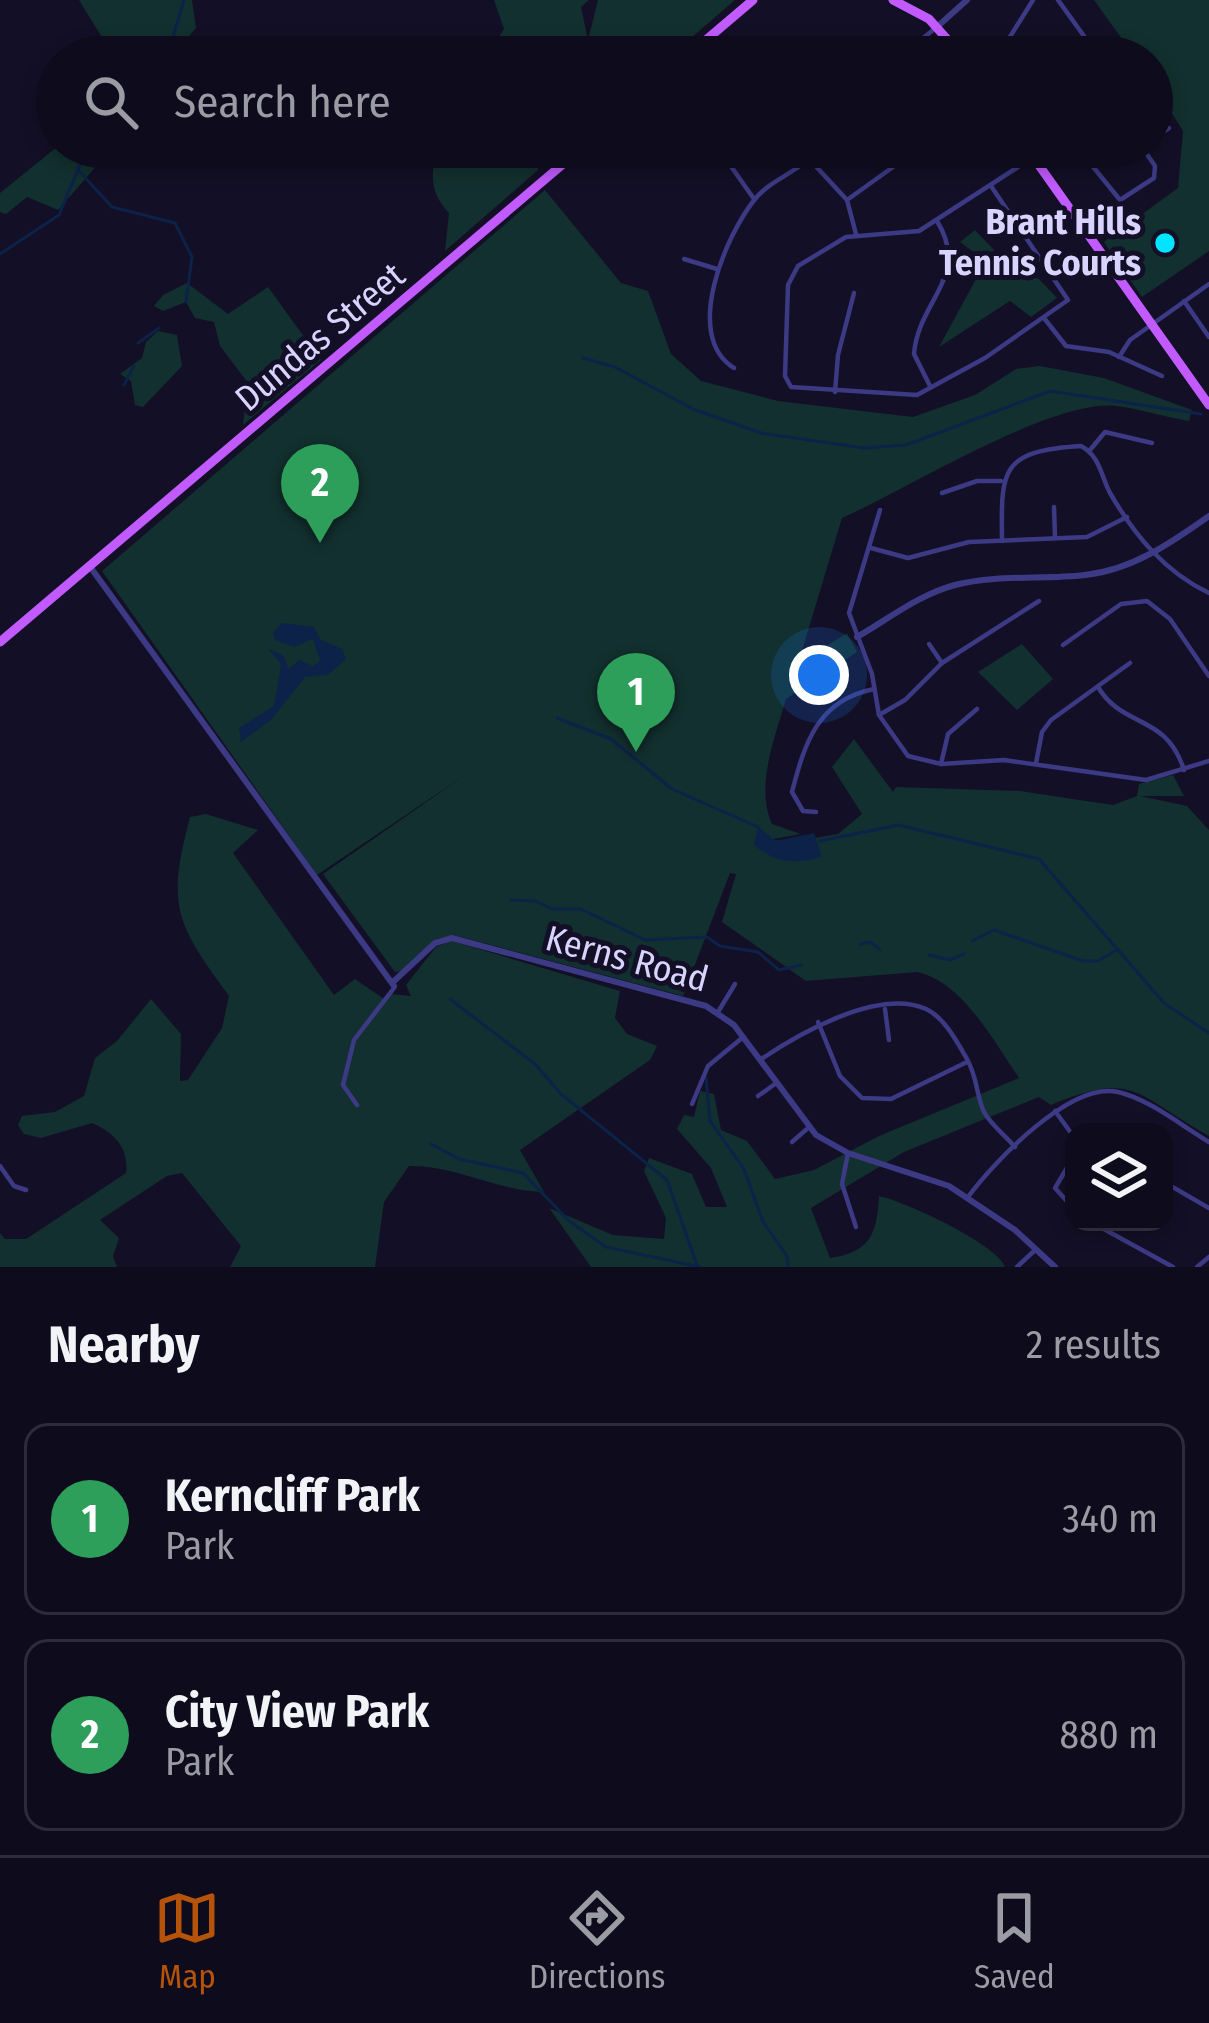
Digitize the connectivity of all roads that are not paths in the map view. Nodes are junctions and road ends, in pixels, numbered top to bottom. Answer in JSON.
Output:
{"nodes":[{"id":1,"x":753,"y":0,"type":"edge"},
{"id":2,"x":893,"y":0,"type":"edge"},
{"id":3,"x":967,"y":0,"type":"edge"},
{"id":4,"x":1033,"y":0,"type":"edge"},
{"id":5,"x":1058,"y":0,"type":"edge"},
{"id":6,"x":938,"y":26,"type":"junction"},
{"id":7,"x":711,"y":36,"type":"edge"},
{"id":8,"x":925,"y":36,"type":"edge"},
{"id":9,"x":946,"y":36,"type":"edge"},
{"id":10,"x":1010,"y":36,"type":"edge"},
{"id":11,"x":1084,"y":36,"type":"edge"},
{"id":12,"x":558,"y":168,"type":"edge"},
{"id":13,"x":732,"y":168,"type":"edge"},
{"id":14,"x":798,"y":168,"type":"edge"},
{"id":15,"x":815,"y":168,"type":"edge"},
{"id":16,"x":892,"y":168,"type":"edge"},
{"id":17,"x":1019,"y":168,"type":"edge"},
{"id":18,"x":1041,"y":168,"type":"edge"},
{"id":19,"x":1094,"y":168,"type":"edge"},
{"id":20,"x":1155,"y":168,"type":"edge"},
{"id":21,"x":991,"y":186,"type":"junction"},
{"id":22,"x":754,"y":200,"type":"junction"},
{"id":23,"x":847,"y":200,"type":"junction"},
{"id":24,"x":937,"y":220,"type":"junction"},
{"id":25,"x":856,"y":235,"type":"junction"},
{"id":26,"x":685,"y":259,"type":"dead end"},
{"id":27,"x":717,"y":268,"type":"junction"},
{"id":28,"x":1209,"y":284,"type":"edge"},
{"id":29,"x":854,"y":293,"type":"dead end"},
{"id":30,"x":1184,"y":301,"type":"junction"},
{"id":31,"x":1043,"y":316,"type":"junction"},
{"id":32,"x":1151,"y":325,"type":"junction"},
{"id":33,"x":1209,"y":337,"type":"edge"},
{"id":34,"x":1119,"y":357,"type":"junction"},
{"id":35,"x":734,"y":368,"type":"dead end"},
{"id":36,"x":1162,"y":376,"type":"dead end"},
{"id":37,"x":930,"y":386,"type":"junction"},
{"id":38,"x":835,"y":392,"type":"junction"},
{"id":39,"x":1209,"y":405,"type":"edge"},
{"id":40,"x":1152,"y":443,"type":"dead end"},
{"id":41,"x":1089,"y":450,"type":"junction"},
{"id":42,"x":1001,"y":482,"type":"junction"},
{"id":43,"x":943,"y":493,"type":"dead end"},
{"id":44,"x":1054,"y":507,"type":"dead end"},
{"id":45,"x":880,"y":510,"type":"dead end"},
{"id":46,"x":1209,"y":516,"type":"edge"},
{"id":47,"x":1127,"y":517,"type":"junction"},
{"id":48,"x":1055,"y":539,"type":"junction"},
{"id":49,"x":1002,"y":541,"type":"junction"},
{"id":50,"x":869,"y":547,"type":"junction"},
{"id":51,"x":1154,"y":553,"type":"junction"},
{"id":52,"x":91,"y":568,"type":"junction"},
{"id":53,"x":1209,"y":593,"type":"edge"},
{"id":54,"x":1039,"y":601,"type":"dead end"},
{"id":55,"x":982,"y":622,"type":"dead end"},
{"id":56,"x":989,"y":634,"type":"junction"},
{"id":57,"x":857,"y":637,"type":"junction"},
{"id":58,"x":0,"y":642,"type":"edge"},
{"id":59,"x":929,"y":644,"type":"dead end"},
{"id":60,"x":1063,"y":645,"type":"dead end"},
{"id":61,"x":942,"y":663,"type":"junction"},
{"id":62,"x":1130,"y":663,"type":"dead end"},
{"id":63,"x":1209,"y":676,"type":"edge"},
{"id":64,"x":1098,"y":687,"type":"junction"},
{"id":65,"x":874,"y":689,"type":"junction"},
{"id":66,"x":977,"y":709,"type":"dead end"},
{"id":67,"x":879,"y":715,"type":"junction"},
{"id":68,"x":1209,"y":761,"type":"edge"},
{"id":69,"x":940,"y":764,"type":"junction"},
{"id":70,"x":1036,"y":764,"type":"junction"},
{"id":71,"x":1184,"y":771,"type":"junction"},
{"id":72,"x":817,"y":812,"type":"dead end"},
{"id":73,"x":394,"y":984,"type":"junction"},
{"id":74,"x":735,"y":984,"type":"dead end"},
{"id":75,"x":884,"y":1008,"type":"junction"},
{"id":76,"x":718,"y":1012,"type":"junction"},
{"id":77,"x":818,"y":1022,"type":"junction"},
{"id":78,"x":742,"y":1037,"type":"junction"},
{"id":79,"x":889,"y":1040,"type":"dead end"},
{"id":80,"x":759,"y":1061,"type":"junction"},
{"id":81,"x":968,"y":1061,"type":"junction"},
{"id":82,"x":776,"y":1084,"type":"junction"},
{"id":83,"x":758,"y":1096,"type":"dead end"},
{"id":84,"x":692,"y":1104,"type":"dead end"},
{"id":85,"x":356,"y":1105,"type":"dead end"},
{"id":86,"x":1055,"y":1111,"type":"junction"},
{"id":87,"x":1065,"y":1125,"type":"edge"},
{"id":88,"x":808,"y":1128,"type":"junction"},
{"id":89,"x":792,"y":1142,"type":"dead end"},
{"id":90,"x":1209,"y":1142,"type":"edge"},
{"id":91,"x":1016,"y":1147,"type":"junction"},
{"id":92,"x":848,"y":1154,"type":"junction"},
{"id":93,"x":0,"y":1166,"type":"edge"},
{"id":94,"x":1065,"y":1171,"type":"edge"},
{"id":95,"x":1173,"y":1187,"type":"edge"},
{"id":96,"x":26,"y":1190,"type":"dead end"},
{"id":97,"x":968,"y":1197,"type":"junction"},
{"id":98,"x":1065,"y":1199,"type":"edge"},
{"id":99,"x":1209,"y":1208,"type":"edge"},
{"id":100,"x":856,"y":1227,"type":"dead end"},
{"id":101,"x":1107,"y":1231,"type":"edge"},
{"id":102,"x":1034,"y":1251,"type":"junction"},
{"id":103,"x":1209,"y":1257,"type":"edge"},
{"id":104,"x":1017,"y":1267,"type":"edge"},
{"id":105,"x":1055,"y":1267,"type":"edge"},
{"id":106,"x":1172,"y":1267,"type":"edge"},
{"id":107,"x":1197,"y":1267,"type":"edge"}],
"edges":[{"from":1,"to":7,"type":"main road"},
{"from":2,"to":6,"type":"main road"},
{"from":3,"to":6,"type":"street"},
{"from":4,"to":10,"type":"street"},
{"from":5,"to":11,"type":"street"},
{"from":6,"to":8,"type":"street"},
{"from":6,"to":9,"type":"main road"},
{"from":12,"to":52,"type":"main road","name":"Dundas Street"},
{"from":13,"to":22,"type":"street"},
{"from":14,"to":22,"type":"street"},
{"from":15,"to":23,"type":"street"},
{"from":16,"to":23,"type":"street"},
{"from":17,"to":21,"type":"street"},
{"from":18,"to":32,"type":"main road"},
{"from":19,"to":20,"type":"street"},
{"from":21,"to":24,"type":"street"},
{"from":21,"to":31,"type":"street"},
{"from":22,"to":27,"type":"street"},
{"from":23,"to":25,"type":"street"},
{"from":24,"to":25,"type":"street"},
{"from":24,"to":37,"type":"street"},
{"from":25,"to":38,"type":"street"},
{"from":26,"to":27,"type":"street"},
{"from":27,"to":35,"type":"street"},
{"from":28,"to":30,"type":"street"},
{"from":29,"to":38,"type":"street"},
{"from":30,"to":32,"type":"street"},
{"from":30,"to":33,"type":"street"},
{"from":31,"to":34,"type":"street"},
{"from":31,"to":37,"type":"street"},
{"from":32,"to":34,"type":"street"},
{"from":32,"to":39,"type":"main road"},
{"from":34,"to":36,"type":"street"},
{"from":37,"to":38,"type":"street"},
{"from":40,"to":41,"type":"street"},
{"from":41,"to":42,"type":"street"},
{"from":41,"to":47,"type":"street"},
{"from":42,"to":43,"type":"street"},
{"from":42,"to":49,"type":"street"},
{"from":44,"to":48,"type":"street"},
{"from":45,"to":50,"type":"street"},
{"from":46,"to":51,"type":"street"},
{"from":47,"to":48,"type":"street"},
{"from":47,"to":51,"type":"street"},
{"from":48,"to":49,"type":"street"},
{"from":49,"to":50,"type":"street"},
{"from":50,"to":57,"type":"street"},
{"from":51,"to":53,"type":"street"},
{"from":51,"to":57,"type":"street"},
{"from":52,"to":58,"type":"main road","name":"Dundas Street"},
{"from":52,"to":73,"type":"street"},
{"from":54,"to":56,"type":"street"},
{"from":55,"to":56,"type":"street"},
{"from":56,"to":61,"type":"street"},
{"from":57,"to":65,"type":"street"},
{"from":59,"to":61,"type":"street"},
{"from":60,"to":63,"type":"street"},
{"from":61,"to":67,"type":"street"},
{"from":62,"to":64,"type":"street"},
{"from":64,"to":70,"type":"street"},
{"from":64,"to":71,"type":"street"},
{"from":65,"to":67,"type":"street"},
{"from":65,"to":72,"type":"street"},
{"from":66,"to":69,"type":"street"},
{"from":67,"to":69,"type":"street"},
{"from":68,"to":71,"type":"street"},
{"from":69,"to":70,"type":"street"},
{"from":70,"to":71,"type":"street"},
{"from":73,"to":76,"type":"street","name":"Kerns Road"},
{"from":73,"to":85,"type":"street"},
{"from":74,"to":76,"type":"street"},
{"from":75,"to":77,"type":"street"},
{"from":75,"to":79,"type":"street"},
{"from":75,"to":81,"type":"street"},
{"from":76,"to":78,"type":"street","name":"Kerns Road"},
{"from":77,"to":80,"type":"street"},
{"from":77,"to":81,"type":"street"},
{"from":78,"to":80,"type":"street","name":"Kerns Road"},
{"from":78,"to":84,"type":"street"},
{"from":80,"to":82,"type":"street","name":"Kerns Road"},
{"from":81,"to":91,"type":"street"},
{"from":82,"to":83,"type":"street"},
{"from":82,"to":88,"type":"street","name":"Kerns Road"},
{"from":86,"to":87,"type":"street"},
{"from":86,"to":90,"type":"street"},
{"from":86,"to":91,"type":"street"},
{"from":88,"to":89,"type":"street"},
{"from":88,"to":92,"type":"street","name":"Kerns Road"},
{"from":91,"to":97,"type":"street"},
{"from":92,"to":97,"type":"street","name":"Kerns Road"},
{"from":92,"to":100,"type":"street"},
{"from":93,"to":96,"type":"street"},
{"from":94,"to":98,"type":"street"},
{"from":95,"to":99,"type":"street"},
{"from":97,"to":102,"type":"street","name":"Kerns Road"},
{"from":101,"to":106,"type":"street"},
{"from":102,"to":104,"type":"street"},
{"from":102,"to":105,"type":"street","name":"Kerns Road"},
{"from":103,"to":107,"type":"street"}]}
